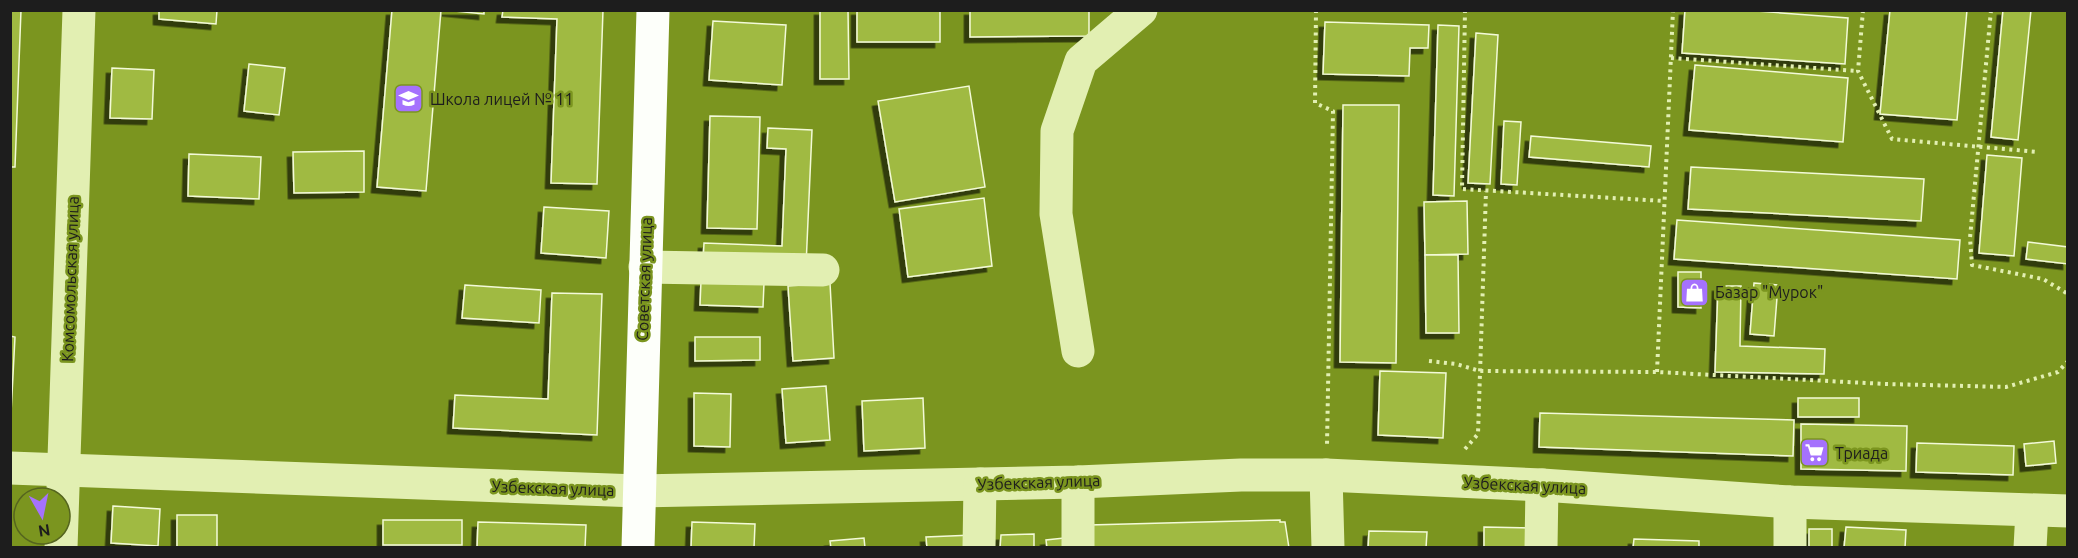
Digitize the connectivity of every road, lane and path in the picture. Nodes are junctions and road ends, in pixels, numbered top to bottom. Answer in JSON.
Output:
{"nodes":[{"id":1,"x":79,"y":10,"type":"edge"},
{"id":2,"x":652,"y":10,"type":"edge"},
{"id":3,"x":1141,"y":10,"type":"edge"},
{"id":4,"x":1316,"y":10,"type":"edge"},
{"id":5,"x":1465,"y":10,"type":"edge"},
{"id":6,"x":1673,"y":10,"type":"edge"},
{"id":7,"x":1863,"y":10,"type":"edge"},
{"id":8,"x":1990,"y":10,"type":"edge"},
{"id":9,"x":1671,"y":58,"type":"junction"},
{"id":10,"x":1858,"y":71,"type":"junction"},
{"id":11,"x":1977,"y":147,"type":"junction"},
{"id":12,"x":2038,"y":152,"type":"dead end"},
{"id":13,"x":1486,"y":190,"type":"junction"},
{"id":14,"x":1664,"y":201,"type":"junction"},
{"id":15,"x":645,"y":267,"type":"junction"},
{"id":16,"x":823,"y":270,"type":"dead end"},
{"id":17,"x":2067,"y":294,"type":"edge"},
{"id":18,"x":1078,"y":351,"type":"dead end"},
{"id":19,"x":1430,"y":361,"type":"dead end"},
{"id":20,"x":2067,"y":361,"type":"edge"},
{"id":21,"x":1480,"y":371,"type":"junction"},
{"id":22,"x":1657,"y":372,"type":"junction"},
{"id":23,"x":10,"y":468,"type":"edge"},
{"id":24,"x":63,"y":471,"type":"junction"},
{"id":25,"x":1326,"y":475,"type":"junction"},
{"id":26,"x":1440,"y":480,"type":"junction"},
{"id":27,"x":1078,"y":482,"type":"junction"},
{"id":28,"x":980,"y":484,"type":"junction"},
{"id":29,"x":1542,"y":485,"type":"junction"},
{"id":30,"x":638,"y":491,"type":"junction"},
{"id":31,"x":1791,"y":502,"type":"junction"},
{"id":32,"x":2032,"y":511,"type":"junction"},
{"id":33,"x":2067,"y":511,"type":"edge"},
{"id":34,"x":61,"y":548,"type":"edge"},
{"id":35,"x":638,"y":548,"type":"edge"},
{"id":36,"x":979,"y":548,"type":"edge"},
{"id":37,"x":1078,"y":548,"type":"edge"},
{"id":38,"x":1328,"y":548,"type":"edge"},
{"id":39,"x":1541,"y":548,"type":"edge"},
{"id":40,"x":1790,"y":548,"type":"edge"},
{"id":41,"x":2030,"y":548,"type":"edge"}],
"edges":[{"from":1,"to":24,"type":"street","name":"Комсомольская улица"},
{"from":2,"to":15,"type":"main road","name":"Советская улица"},
{"from":3,"to":18,"type":"street"},
{"from":4,"to":25,"type":"path"},
{"from":5,"to":13,"type":"path"},
{"from":6,"to":9,"type":"path"},
{"from":7,"to":10,"type":"path"},
{"from":8,"to":11,"type":"path"},
{"from":9,"to":10,"type":"path"},
{"from":9,"to":14,"type":"path"},
{"from":10,"to":11,"type":"path"},
{"from":11,"to":12,"type":"path"},
{"from":11,"to":17,"type":"path"},
{"from":13,"to":14,"type":"path"},
{"from":13,"to":21,"type":"path"},
{"from":14,"to":22,"type":"path"},
{"from":15,"to":16,"type":"street"},
{"from":15,"to":30,"type":"main road","name":"Советская улица"},
{"from":19,"to":21,"type":"path"},
{"from":20,"to":22,"type":"path"},
{"from":21,"to":22,"type":"path"},
{"from":21,"to":26,"type":"path"},
{"from":23,"to":24,"type":"street","name":"Узбекская улица"},
{"from":24,"to":30,"type":"street","name":"Узбекская улица"},
{"from":24,"to":34,"type":"street","name":"Комсомольская улица"},
{"from":25,"to":26,"type":"street","name":"Узбекская улица"},
{"from":25,"to":27,"type":"street","name":"Узбекская улица"},
{"from":25,"to":38,"type":"street"},
{"from":26,"to":29,"type":"street","name":"Узбекская улица"},
{"from":27,"to":28,"type":"street","name":"Узбекская улица"},
{"from":27,"to":37,"type":"street"},
{"from":28,"to":30,"type":"street","name":"Узбекская улица"},
{"from":28,"to":36,"type":"street"},
{"from":29,"to":31,"type":"street","name":"Узбекская улица"},
{"from":29,"to":39,"type":"street"},
{"from":30,"to":35,"type":"main road","name":"Советская улица"},
{"from":31,"to":32,"type":"street","name":"Узбекская улица"},
{"from":31,"to":40,"type":"street"},
{"from":32,"to":33,"type":"street","name":"Узбекская улица"},
{"from":32,"to":41,"type":"street"}]}
